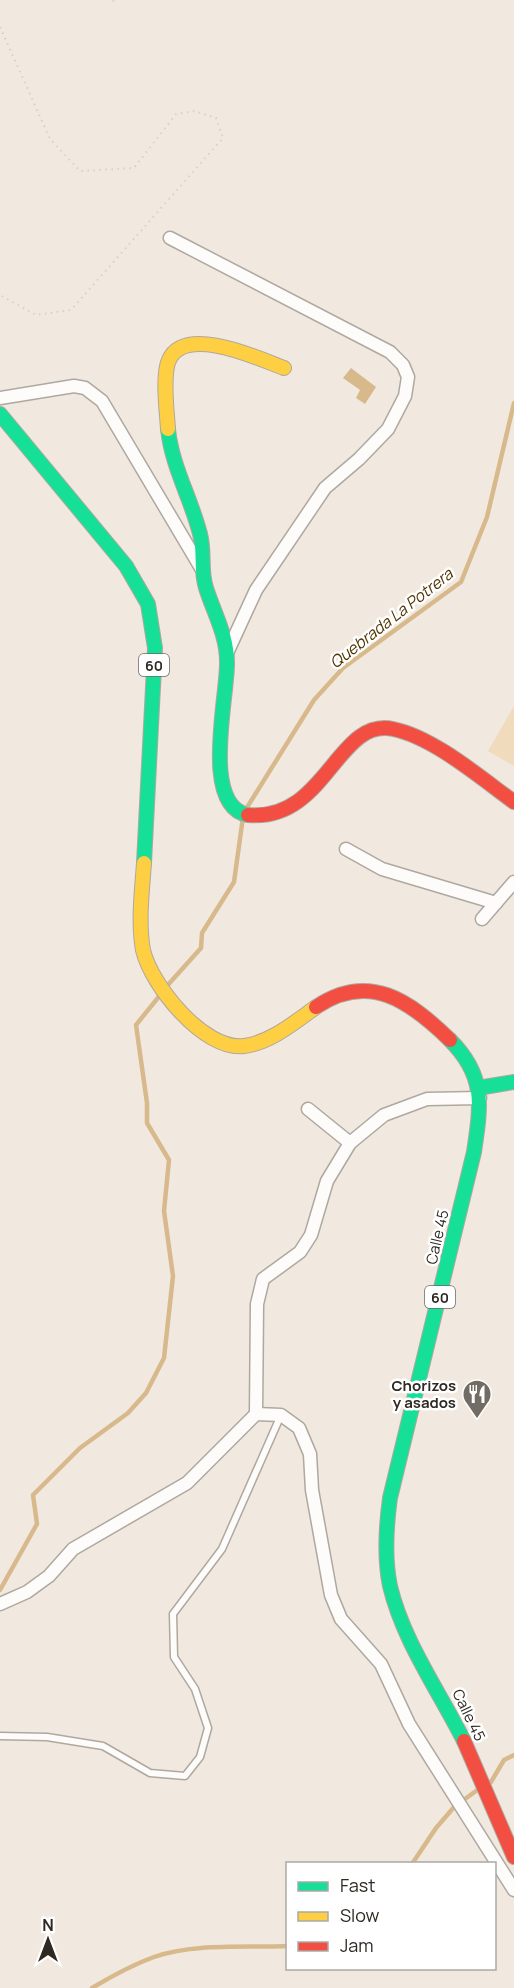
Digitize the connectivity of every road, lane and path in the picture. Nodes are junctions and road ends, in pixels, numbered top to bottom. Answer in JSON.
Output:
{"nodes":[{"id":1,"x":113,"y":0,"type":"edge"},
{"id":2,"x":116,"y":4,"type":"dead end"},
{"id":3,"x":0,"y":27,"type":"edge"},
{"id":4,"x":170,"y":238,"type":"dead end"},
{"id":5,"x":0,"y":295,"type":"edge"},
{"id":6,"x":284,"y":368,"type":"dead end"},
{"id":7,"x":0,"y":398,"type":"edge"},
{"id":8,"x":0,"y":414,"type":"edge"},
{"id":9,"x":201,"y":568,"type":"junction"},
{"id":10,"x":228,"y":653,"type":"junction"},
{"id":11,"x":514,"y":802,"type":"edge"},
{"id":12,"x":346,"y":849,"type":"dead end"},
{"id":13,"x":514,"y":882,"type":"edge"},
{"id":14,"x":496,"y":903,"type":"junction"},
{"id":15,"x":482,"y":919,"type":"dead end"},
{"id":16,"x":514,"y":1082,"type":"edge"},
{"id":17,"x":479,"y":1093,"type":"junction"},
{"id":18,"x":308,"y":1109,"type":"dead end"},
{"id":19,"x":350,"y":1143,"type":"junction"},
{"id":20,"x":256,"y":1414,"type":"junction"},
{"id":21,"x":281,"y":1415,"type":"junction"},
{"id":22,"x":0,"y":1604,"type":"edge"},
{"id":23,"x":0,"y":1736,"type":"edge"},
{"id":24,"x":514,"y":1857,"type":"edge"},
{"id":25,"x":514,"y":1890,"type":"edge"}],
"edges":[{"from":1,"to":2,"type":"path"},
{"from":3,"to":5,"type":"path"},
{"from":4,"to":10,"type":"street"},
{"from":6,"to":9,"type":"main road"},
{"from":7,"to":9,"type":"street"},
{"from":8,"to":17,"type":"main road","name":"Calle 45","number":"60"},
{"from":9,"to":10,"type":"main road"},
{"from":10,"to":11,"type":"main road"},
{"from":12,"to":14,"type":"street"},
{"from":13,"to":14,"type":"street"},
{"from":14,"to":15,"type":"street"},
{"from":16,"to":17,"type":"main road"},
{"from":17,"to":19,"type":"street"},
{"from":17,"to":24,"type":"main road","name":"Calle 45","number":"60"},
{"from":18,"to":19,"type":"street"},
{"from":19,"to":20,"type":"street"},
{"from":20,"to":21,"type":"street"},
{"from":20,"to":22,"type":"street"},
{"from":21,"to":23,"type":"lane"},
{"from":21,"to":25,"type":"street"}]}
